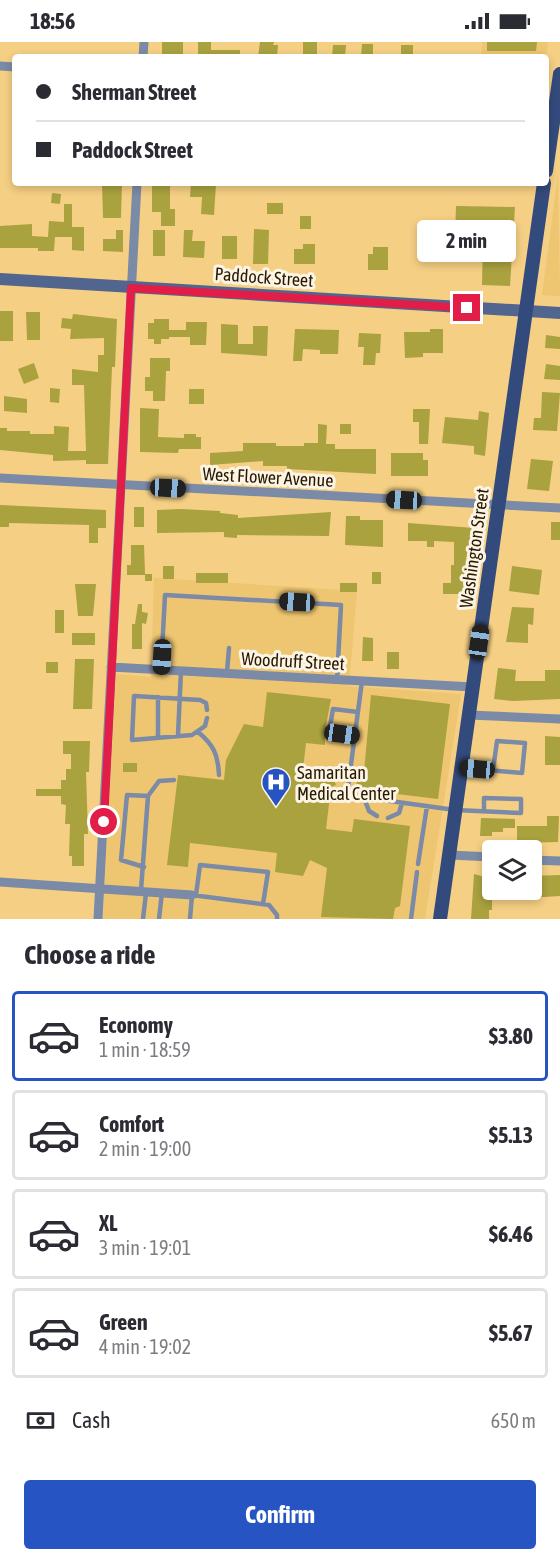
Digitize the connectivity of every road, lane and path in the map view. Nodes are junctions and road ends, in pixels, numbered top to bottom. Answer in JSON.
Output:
{"nodes":[{"id":1,"x":560,"y":74,"type":"edge"},
{"id":2,"x":554,"y":104,"type":"edge"},
{"id":3,"x":549,"y":146,"type":"edge"},
{"id":4,"x":137,"y":186,"type":"edge"},
{"id":5,"x":544,"y":186,"type":"edge"},
{"id":6,"x":0,"y":279,"type":"edge"},
{"id":7,"x":131,"y":288,"type":"junction"},
{"id":8,"x":526,"y":312,"type":"junction"},
{"id":9,"x":560,"y":314,"type":"edge"},
{"id":10,"x":0,"y":478,"type":"edge"},
{"id":11,"x":121,"y":486,"type":"junction"},
{"id":12,"x":498,"y":505,"type":"junction"},
{"id":13,"x":560,"y":508,"type":"edge"},
{"id":14,"x":229,"y":648,"type":"dead end"},
{"id":15,"x":111,"y":667,"type":"junction"},
{"id":16,"x":161,"y":670,"type":"junction"},
{"id":17,"x":181,"y":671,"type":"junction"},
{"id":18,"x":227,"y":674,"type":"junction"},
{"id":19,"x":337,"y":680,"type":"junction"},
{"id":20,"x":362,"y":681,"type":"junction"},
{"id":21,"x":472,"y":687,"type":"junction"},
{"id":22,"x":158,"y":697,"type":"junction"},
{"id":23,"x":180,"y":698,"type":"junction"},
{"id":24,"x":207,"y":710,"type":"dead end"},
{"id":25,"x":358,"y":712,"type":"junction"},
{"id":26,"x":469,"y":714,"type":"junction"},
{"id":27,"x":207,"y":718,"type":"dead end"},
{"id":28,"x":560,"y":719,"type":"edge"},
{"id":29,"x":198,"y":732,"type":"junction"},
{"id":30,"x":178,"y":735,"type":"junction"},
{"id":31,"x":355,"y":736,"type":"junction"},
{"id":32,"x":158,"y":738,"type":"junction"},
{"id":33,"x":461,"y":767,"type":"junction"},
{"id":34,"x":494,"y":770,"type":"junction"},
{"id":35,"x":219,"y":775,"type":"dead end"},
{"id":36,"x":174,"y":780,"type":"dead end"},
{"id":37,"x":148,"y":796,"type":"junction"},
{"id":38,"x":364,"y":798,"type":"junction"},
{"id":39,"x":402,"y":803,"type":"junction"},
{"id":40,"x":427,"y":806,"type":"junction"},
{"id":41,"x":455,"y":810,"type":"junction"},
{"id":42,"x":483,"y":811,"type":"junction"},
{"id":43,"x":377,"y":816,"type":"dead end"},
{"id":44,"x":388,"y":818,"type":"dead end"},
{"id":45,"x":449,"y":855,"type":"junction"},
{"id":46,"x":482,"y":857,"type":"edge"},
{"id":47,"x":542,"y":860,"type":"edge"},
{"id":48,"x":560,"y":861,"type":"edge"},
{"id":49,"x":418,"y":864,"type":"dead end"},
{"id":50,"x":144,"y":867,"type":"junction"},
{"id":51,"x":417,"y":872,"type":"dead end"},
{"id":52,"x":0,"y":882,"type":"edge"},
{"id":53,"x":100,"y":888,"type":"junction"},
{"id":54,"x":143,"y":890,"type":"junction"},
{"id":55,"x":162,"y":892,"type":"junction"},
{"id":56,"x":194,"y":895,"type":"junction"},
{"id":57,"x":263,"y":904,"type":"junction"},
{"id":58,"x":98,"y":919,"type":"edge"},
{"id":59,"x":144,"y":919,"type":"edge"},
{"id":60,"x":159,"y":919,"type":"edge"},
{"id":61,"x":190,"y":919,"type":"edge"},
{"id":62,"x":277,"y":919,"type":"edge"},
{"id":63,"x":411,"y":919,"type":"edge"},
{"id":64,"x":440,"y":919,"type":"edge"}],
"edges":[{"from":1,"to":2,"type":"main road"},
{"from":2,"to":3,"type":"main road"},
{"from":4,"to":7,"type":"street"},
{"from":5,"to":8,"type":"main road","name":"Washington Street"},
{"from":6,"to":7,"type":"main road","name":"Paddock Street"},
{"from":7,"to":8,"type":"main road","name":"Paddock Street"},
{"from":7,"to":11,"type":"street"},
{"from":8,"to":9,"type":"main road","name":"Paddock Street"},
{"from":8,"to":12,"type":"main road","name":"Washington Street"},
{"from":10,"to":11,"type":"street","name":"West Flower Avenue"},
{"from":11,"to":12,"type":"street","name":"West Flower Avenue"},
{"from":11,"to":15,"type":"street"},
{"from":12,"to":13,"type":"street","name":"West Flower Avenue"},
{"from":12,"to":21,"type":"main road","name":"Washington Street"},
{"from":14,"to":18,"type":"lane"},
{"from":15,"to":16,"type":"street","name":"Woodruff Street"},
{"from":15,"to":53,"type":"street"},
{"from":16,"to":17,"type":"street","name":"Woodruff Street"},
{"from":16,"to":19,"type":"lane"},
{"from":17,"to":18,"type":"street","name":"Woodruff Street"},
{"from":17,"to":23,"type":"lane"},
{"from":18,"to":19,"type":"street","name":"Woodruff Street"},
{"from":19,"to":20,"type":"street","name":"Woodruff Street"},
{"from":20,"to":21,"type":"street","name":"Woodruff Street"},
{"from":20,"to":25,"type":"lane"},
{"from":21,"to":26,"type":"main road","name":"Washington Street"},
{"from":22,"to":23,"type":"lane"},
{"from":22,"to":32,"type":"lane"},
{"from":22,"to":32,"type":"lane"},
{"from":23,"to":24,"type":"lane"},
{"from":23,"to":30,"type":"lane"},
{"from":25,"to":31,"type":"lane"},
{"from":25,"to":31,"type":"lane"},
{"from":26,"to":28,"type":"street"},
{"from":26,"to":33,"type":"main road","name":"Washington Street"},
{"from":27,"to":29,"type":"lane"},
{"from":29,"to":30,"type":"lane"},
{"from":29,"to":35,"type":"lane"},
{"from":30,"to":32,"type":"lane"},
{"from":31,"to":38,"type":"lane"},
{"from":33,"to":34,"type":"lane"},
{"from":33,"to":41,"type":"main road","name":"Washington Street"},
{"from":34,"to":34,"type":"lane"},
{"from":36,"to":37,"type":"lane"},
{"from":37,"to":50,"type":"lane"},
{"from":37,"to":50,"type":"lane"},
{"from":38,"to":39,"type":"lane"},
{"from":38,"to":43,"type":"lane"},
{"from":39,"to":40,"type":"lane"},
{"from":39,"to":44,"type":"lane"},
{"from":40,"to":41,"type":"lane"},
{"from":40,"to":49,"type":"lane"},
{"from":41,"to":42,"type":"lane"},
{"from":41,"to":45,"type":"main road","name":"Washington Street"},
{"from":42,"to":42,"type":"lane"},
{"from":45,"to":46,"type":"street"},
{"from":45,"to":64,"type":"main road","name":"Washington Street"},
{"from":47,"to":48,"type":"street"},
{"from":50,"to":54,"type":"lane"},
{"from":51,"to":63,"type":"lane"},
{"from":52,"to":53,"type":"street"},
{"from":53,"to":54,"type":"street"},
{"from":53,"to":58,"type":"street"},
{"from":54,"to":55,"type":"street"},
{"from":54,"to":59,"type":"lane"},
{"from":55,"to":56,"type":"street"},
{"from":55,"to":60,"type":"lane"},
{"from":56,"to":57,"type":"lane"},
{"from":56,"to":57,"type":"lane"},
{"from":56,"to":61,"type":"lane"},
{"from":57,"to":62,"type":"lane"}]}
